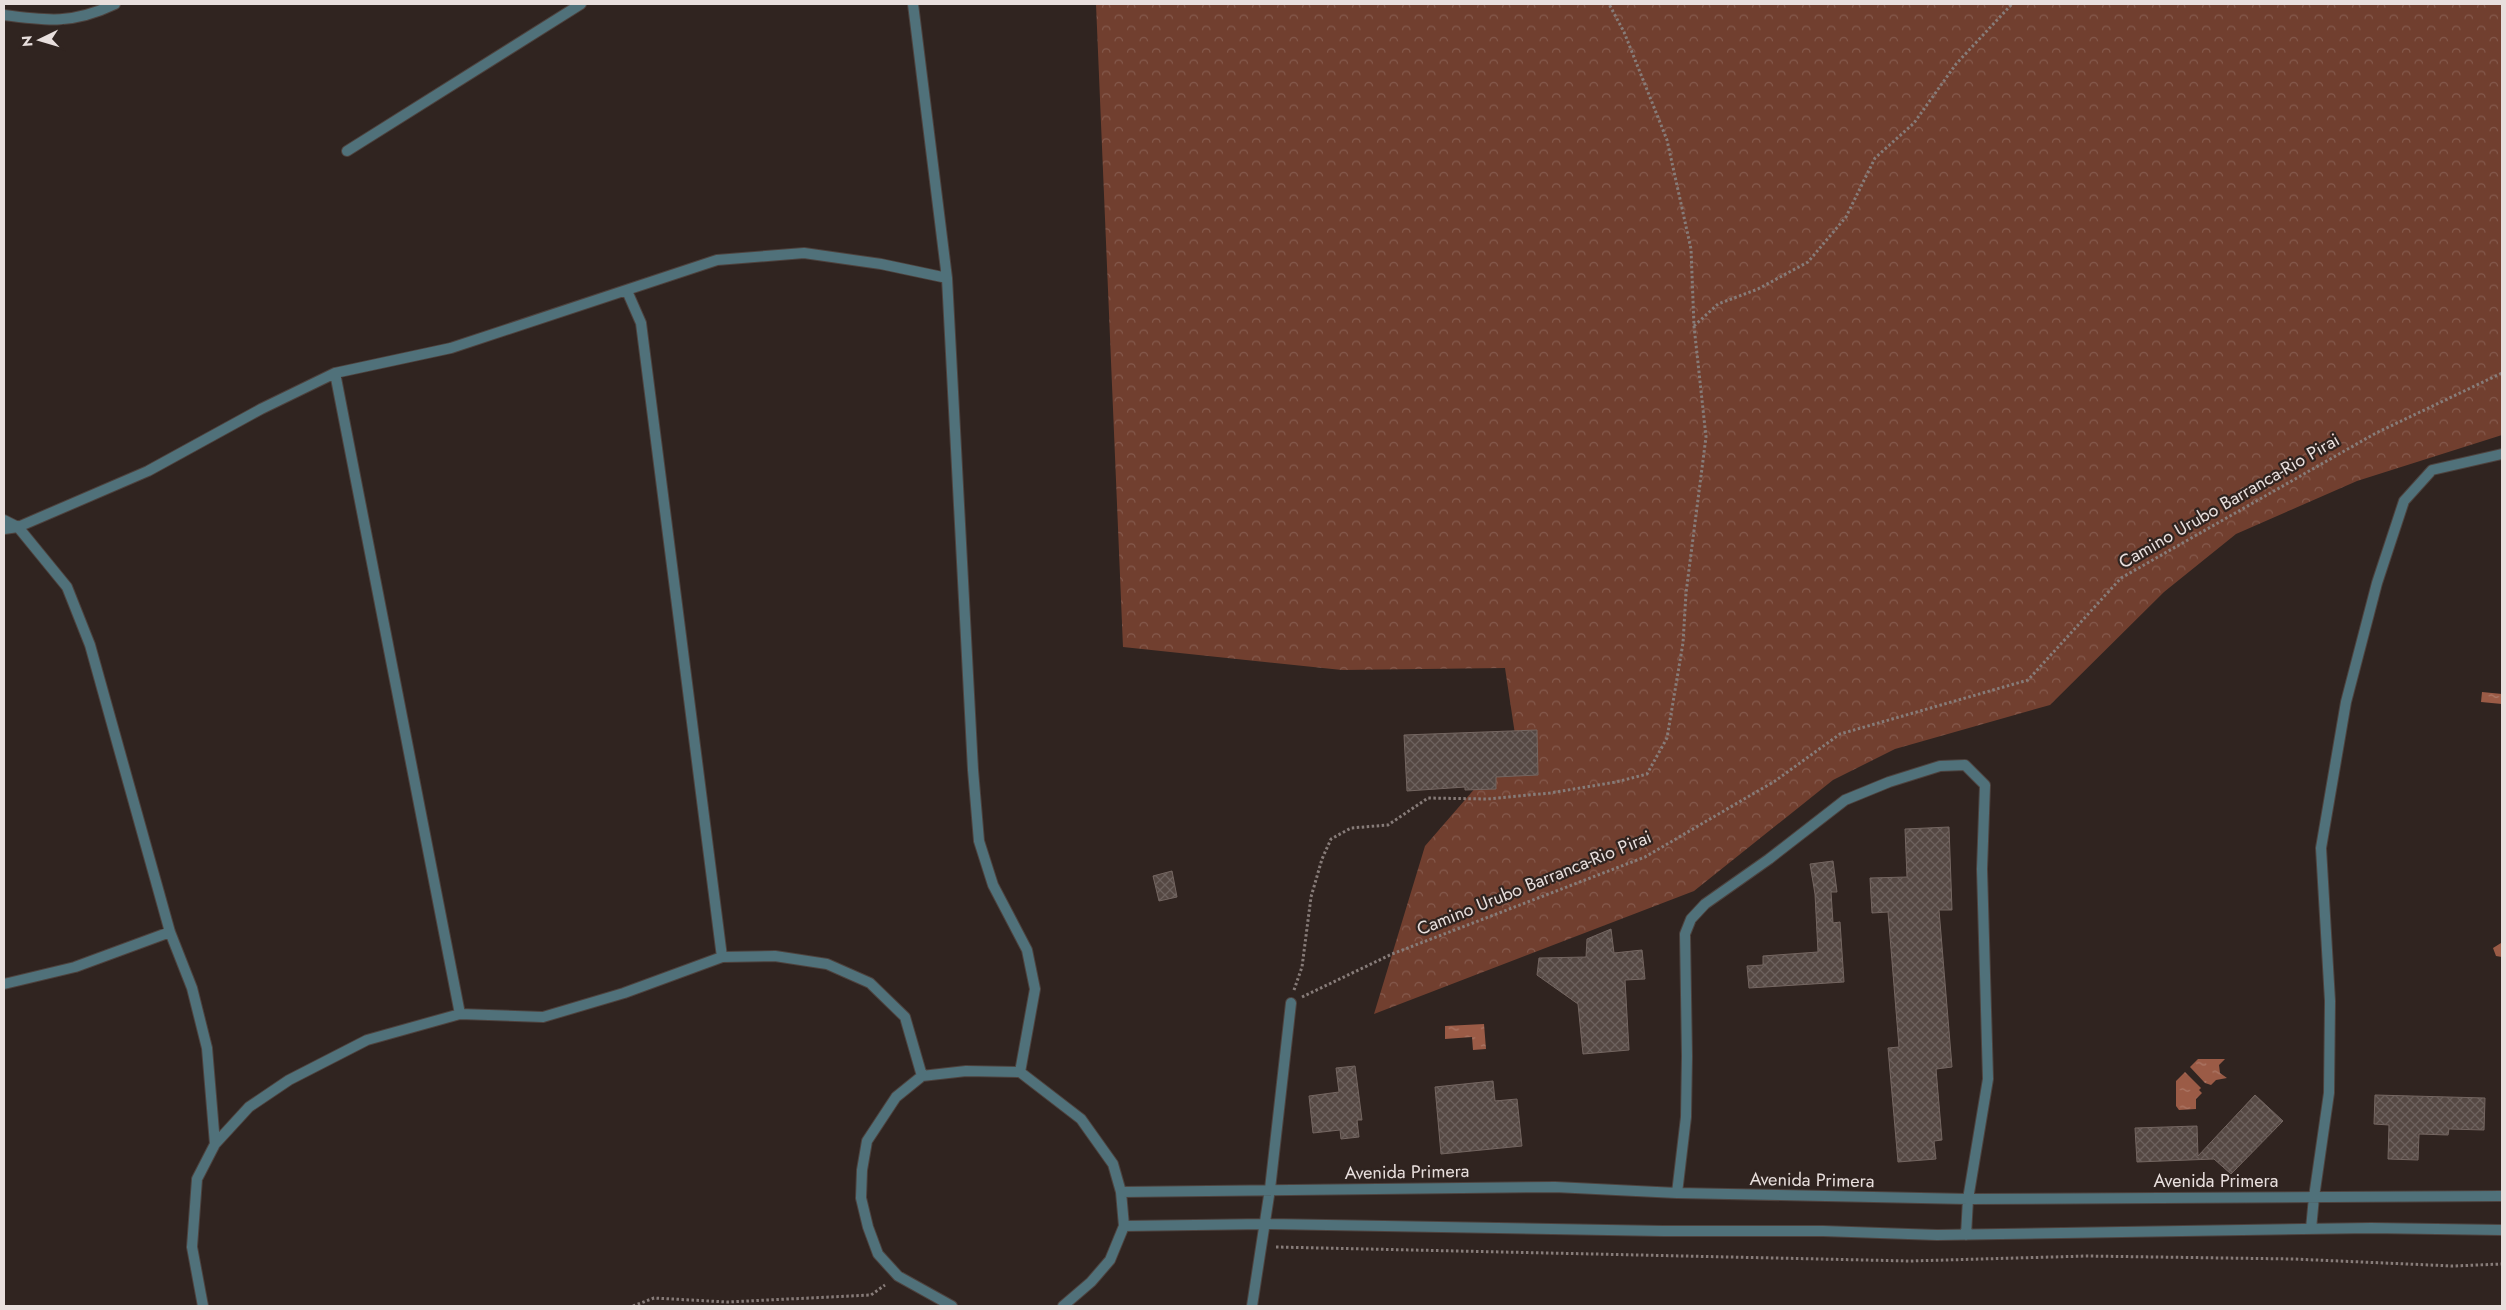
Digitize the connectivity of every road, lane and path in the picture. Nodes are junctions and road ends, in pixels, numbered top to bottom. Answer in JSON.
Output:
{"nodes":[{"id":1,"x":115,"y":4,"type":"edge"},
{"id":2,"x":581,"y":4,"type":"edge"},
{"id":3,"x":913,"y":4,"type":"edge"},
{"id":4,"x":1609,"y":4,"type":"edge"},
{"id":5,"x":2012,"y":4,"type":"edge"},
{"id":6,"x":4,"y":15,"type":"edge"},
{"id":7,"x":347,"y":151,"type":"dead end"},
{"id":8,"x":947,"y":278,"type":"junction"},
{"id":9,"x":626,"y":291,"type":"junction"},
{"id":10,"x":1694,"y":326,"type":"junction"},
{"id":11,"x":335,"y":373,"type":"junction"},
{"id":12,"x":2502,"y":373,"type":"edge"},
{"id":13,"x":2502,"y":454,"type":"edge"},
{"id":14,"x":4,"y":520,"type":"edge"},
{"id":15,"x":18,"y":527,"type":"junction"},
{"id":16,"x":4,"y":529,"type":"edge"},
{"id":17,"x":170,"y":932,"type":"junction"},
{"id":18,"x":722,"y":957,"type":"junction"},
{"id":19,"x":4,"y":984,"type":"edge"},
{"id":20,"x":1290,"y":1003,"type":"junction"},
{"id":21,"x":460,"y":1014,"type":"junction"},
{"id":22,"x":1020,"y":1072,"type":"junction"},
{"id":23,"x":922,"y":1076,"type":"junction"},
{"id":24,"x":215,"y":1144,"type":"junction"},
{"id":25,"x":1270,"y":1189,"type":"junction"},
{"id":26,"x":1121,"y":1192,"type":"junction"},
{"id":27,"x":1677,"y":1193,"type":"junction"},
{"id":28,"x":2314,"y":1196,"type":"junction"},
{"id":29,"x":2502,"y":1196,"type":"edge"},
{"id":30,"x":1968,"y":1199,"type":"junction"},
{"id":31,"x":1265,"y":1224,"type":"junction"},
{"id":32,"x":1124,"y":1226,"type":"junction"},
{"id":33,"x":2311,"y":1229,"type":"junction"},
{"id":34,"x":2502,"y":1230,"type":"edge"},
{"id":35,"x":1966,"y":1235,"type":"junction"},
{"id":36,"x":1261,"y":1247,"type":"junction"},
{"id":37,"x":2502,"y":1264,"type":"edge"},
{"id":38,"x":898,"y":1276,"type":"junction"},
{"id":39,"x":203,"y":1306,"type":"edge"},
{"id":40,"x":633,"y":1306,"type":"edge"},
{"id":41,"x":952,"y":1306,"type":"edge"},
{"id":42,"x":1063,"y":1306,"type":"edge"},
{"id":43,"x":1252,"y":1306,"type":"edge"}],
"edges":[{"from":1,"to":6,"type":"street"},
{"from":2,"to":7,"type":"street"},
{"from":3,"to":8,"type":"street"},
{"from":4,"to":10,"type":"path"},
{"from":5,"to":10,"type":"path"},
{"from":8,"to":9,"type":"street"},
{"from":8,"to":22,"type":"street"},
{"from":9,"to":11,"type":"street"},
{"from":9,"to":18,"type":"street"},
{"from":10,"to":20,"type":"path"},
{"from":11,"to":15,"type":"street"},
{"from":11,"to":21,"type":"street"},
{"from":12,"to":20,"type":"path","name":"Camino Urubo Barranca-Rio Pirai"},
{"from":13,"to":28,"type":"street"},
{"from":14,"to":15,"type":"street"},
{"from":15,"to":16,"type":"street"},
{"from":15,"to":17,"type":"street"},
{"from":17,"to":19,"type":"street"},
{"from":17,"to":24,"type":"street"},
{"from":18,"to":21,"type":"street"},
{"from":18,"to":23,"type":"street"},
{"from":20,"to":25,"type":"street"},
{"from":21,"to":24,"type":"street"},
{"from":22,"to":23,"type":"street"},
{"from":22,"to":26,"type":"street"},
{"from":23,"to":38,"type":"street"},
{"from":24,"to":39,"type":"street"},
{"from":25,"to":26,"type":"street","name":"Avenida Primera"},
{"from":25,"to":27,"type":"street","name":"Avenida Primera"},
{"from":25,"to":31,"type":"street"},
{"from":26,"to":32,"type":"street"},
{"from":27,"to":30,"type":"street","name":"Avenida Primera"},
{"from":27,"to":30,"type":"street"},
{"from":28,"to":29,"type":"street","name":"Avenida Primera"},
{"from":28,"to":30,"type":"street","name":"Avenida Primera"},
{"from":28,"to":33,"type":"street"},
{"from":30,"to":35,"type":"street"},
{"from":31,"to":32,"type":"street"},
{"from":31,"to":35,"type":"street"},
{"from":31,"to":36,"type":"street"},
{"from":32,"to":42,"type":"street"},
{"from":33,"to":34,"type":"street"},
{"from":33,"to":35,"type":"street"},
{"from":36,"to":37,"type":"path"},
{"from":36,"to":43,"type":"street"},
{"from":38,"to":40,"type":"path"},
{"from":38,"to":41,"type":"street"}]}
